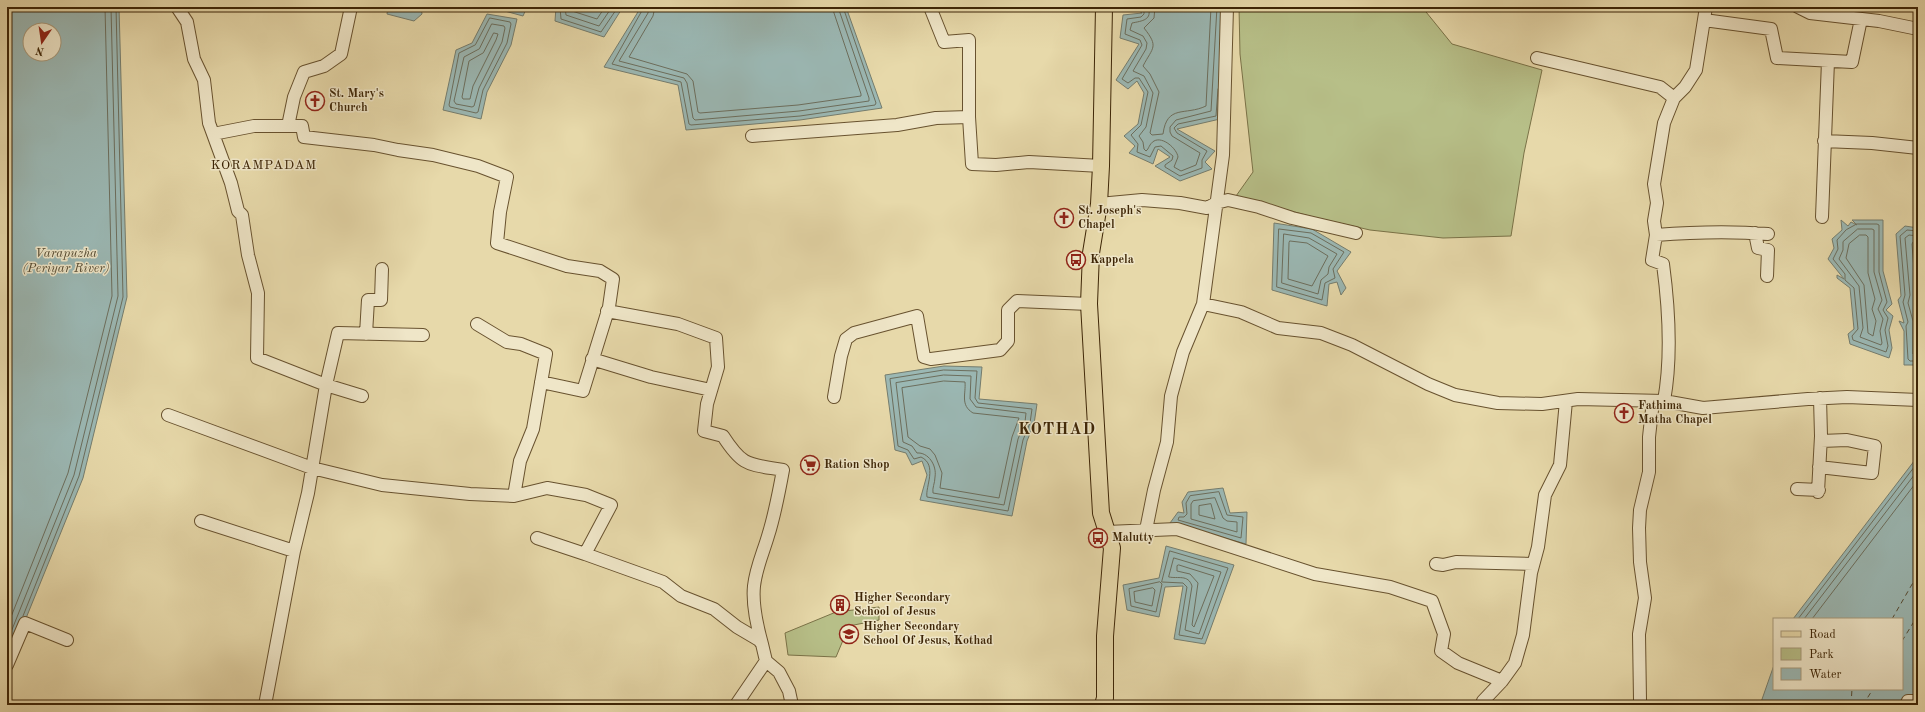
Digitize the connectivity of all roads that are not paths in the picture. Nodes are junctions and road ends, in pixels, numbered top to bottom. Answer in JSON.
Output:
{"nodes":[{"id":1,"x":177,"y":7,"type":"edge"},
{"id":2,"x":351,"y":7,"type":"edge"},
{"id":3,"x":930,"y":7,"type":"edge"},
{"id":4,"x":1104,"y":7,"type":"edge"},
{"id":5,"x":1227,"y":7,"type":"edge"},
{"id":6,"x":1706,"y":7,"type":"edge"},
{"id":7,"x":1798,"y":7,"type":"edge"},
{"id":8,"x":1861,"y":18,"type":"junction"},
{"id":9,"x":1704,"y":20,"type":"junction"},
{"id":10,"x":1918,"y":29,"type":"edge"},
{"id":11,"x":1537,"y":58,"type":"dead end"},
{"id":12,"x":1828,"y":61,"type":"junction"},
{"id":13,"x":1674,"y":98,"type":"junction"},
{"id":14,"x":969,"y":117,"type":"junction"},
{"id":15,"x":288,"y":126,"type":"junction"},
{"id":16,"x":213,"y":134,"type":"junction"},
{"id":17,"x":752,"y":136,"type":"dead end"},
{"id":18,"x":1824,"y":141,"type":"junction"},
{"id":19,"x":1918,"y":148,"type":"edge"},
{"id":20,"x":1101,"y":166,"type":"junction"},
{"id":21,"x":1216,"y":203,"type":"junction"},
{"id":22,"x":1099,"y":204,"type":"junction"},
{"id":23,"x":1822,"y":217,"type":"dead end"},
{"id":24,"x":1356,"y":233,"type":"dead end"},
{"id":25,"x":1755,"y":233,"type":"junction"},
{"id":26,"x":1768,"y":234,"type":"dead end"},
{"id":27,"x":1656,"y":235,"type":"junction"},
{"id":28,"x":382,"y":269,"type":"dead end"},
{"id":29,"x":1767,"y":276,"type":"dead end"},
{"id":30,"x":1089,"y":304,"type":"junction"},
{"id":31,"x":1203,"y":304,"type":"junction"},
{"id":32,"x":607,"y":311,"type":"junction"},
{"id":33,"x":477,"y":324,"type":"dead end"},
{"id":34,"x":366,"y":334,"type":"junction"},
{"id":35,"x":422,"y":335,"type":"dead end"},
{"id":36,"x":592,"y":359,"type":"junction"},
{"id":37,"x":541,"y":382,"type":"junction"},
{"id":38,"x":326,"y":385,"type":"junction"},
{"id":39,"x":711,"y":390,"type":"junction"},
{"id":40,"x":362,"y":396,"type":"dead end"},
{"id":41,"x":834,"y":397,"type":"dead end"},
{"id":42,"x":1820,"y":398,"type":"junction"},
{"id":43,"x":1918,"y":400,"type":"edge"},
{"id":44,"x":1566,"y":401,"type":"junction"},
{"id":45,"x":1659,"y":401,"type":"junction"},
{"id":46,"x":168,"y":414,"type":"dead end"},
{"id":47,"x":1820,"y":441,"type":"junction"},
{"id":48,"x":1819,"y":467,"type":"junction"},
{"id":49,"x":312,"y":468,"type":"junction"},
{"id":50,"x":1797,"y":489,"type":"dead end"},
{"id":51,"x":514,"y":496,"type":"junction"},
{"id":52,"x":201,"y":521,"type":"dead end"},
{"id":53,"x":1146,"y":530,"type":"junction"},
{"id":54,"x":1108,"y":532,"type":"junction"},
{"id":55,"x":537,"y":538,"type":"dead end"},
{"id":56,"x":294,"y":551,"type":"junction"},
{"id":57,"x":585,"y":554,"type":"junction"},
{"id":58,"x":1436,"y":564,"type":"dead end"},
{"id":59,"x":1533,"y":564,"type":"junction"},
{"id":60,"x":67,"y":640,"type":"dead end"},
{"id":61,"x":762,"y":644,"type":"junction"},
{"id":62,"x":766,"y":661,"type":"junction"},
{"id":63,"x":7,"y":665,"type":"edge"},
{"id":64,"x":1502,"y":681,"type":"junction"},
{"id":65,"x":1640,"y":700,"type":"dead end"},
{"id":66,"x":1918,"y":700,"type":"edge"},
{"id":67,"x":265,"y":705,"type":"edge"},
{"id":68,"x":736,"y":705,"type":"edge"},
{"id":69,"x":792,"y":705,"type":"edge"},
{"id":70,"x":1103,"y":705,"type":"edge"},
{"id":71,"x":1482,"y":705,"type":"edge"},
{"id":72,"x":1906,"y":705,"type":"edge"}],
"edges":[{"from":1,"to":16,"type":"street"},
{"from":2,"to":15,"type":"street"},
{"from":3,"to":14,"type":"street"},
{"from":4,"to":20,"type":"main road"},
{"from":5,"to":21,"type":"street"},
{"from":6,"to":9,"type":"street"},
{"from":7,"to":8,"type":"street"},
{"from":8,"to":10,"type":"street"},
{"from":8,"to":12,"type":"street"},
{"from":9,"to":12,"type":"street"},
{"from":9,"to":13,"type":"street"},
{"from":11,"to":13,"type":"street"},
{"from":12,"to":18,"type":"street"},
{"from":13,"to":27,"type":"street"},
{"from":14,"to":17,"type":"street"},
{"from":14,"to":20,"type":"street"},
{"from":15,"to":16,"type":"street"},
{"from":15,"to":32,"type":"street"},
{"from":16,"to":38,"type":"street"},
{"from":18,"to":19,"type":"street"},
{"from":18,"to":23,"type":"street"},
{"from":20,"to":22,"type":"main road"},
{"from":21,"to":22,"type":"street"},
{"from":21,"to":24,"type":"street"},
{"from":21,"to":31,"type":"street"},
{"from":22,"to":30,"type":"main road"},
{"from":25,"to":26,"type":"street"},
{"from":25,"to":27,"type":"street"},
{"from":25,"to":29,"type":"street"},
{"from":27,"to":45,"type":"street"},
{"from":28,"to":34,"type":"street"},
{"from":30,"to":41,"type":"street"},
{"from":30,"to":54,"type":"main road"},
{"from":31,"to":44,"type":"street"},
{"from":31,"to":53,"type":"street"},
{"from":32,"to":36,"type":"street"},
{"from":32,"to":39,"type":"street"},
{"from":33,"to":37,"type":"street"},
{"from":34,"to":35,"type":"street"},
{"from":34,"to":38,"type":"street"},
{"from":36,"to":37,"type":"street"},
{"from":36,"to":39,"type":"street"},
{"from":37,"to":51,"type":"street"},
{"from":38,"to":40,"type":"street"},
{"from":38,"to":49,"type":"street"},
{"from":39,"to":61,"type":"street"},
{"from":42,"to":43,"type":"street"},
{"from":42,"to":45,"type":"street"},
{"from":42,"to":47,"type":"street"},
{"from":44,"to":45,"type":"street"},
{"from":44,"to":59,"type":"street"},
{"from":45,"to":65,"type":"street"},
{"from":46,"to":49,"type":"street"},
{"from":47,"to":48,"type":"street"},
{"from":47,"to":48,"type":"street"},
{"from":48,"to":50,"type":"street"},
{"from":49,"to":51,"type":"street"},
{"from":49,"to":56,"type":"street"},
{"from":51,"to":57,"type":"street"},
{"from":52,"to":56,"type":"street"},
{"from":53,"to":54,"type":"street"},
{"from":53,"to":64,"type":"street"},
{"from":54,"to":70,"type":"main road"},
{"from":55,"to":57,"type":"street"},
{"from":56,"to":67,"type":"street"},
{"from":57,"to":61,"type":"street"},
{"from":58,"to":59,"type":"street"},
{"from":59,"to":64,"type":"street"},
{"from":60,"to":63,"type":"street"},
{"from":61,"to":62,"type":"street"},
{"from":62,"to":68,"type":"street"},
{"from":62,"to":69,"type":"street"},
{"from":64,"to":71,"type":"street"},
{"from":66,"to":72,"type":"street"}]}
